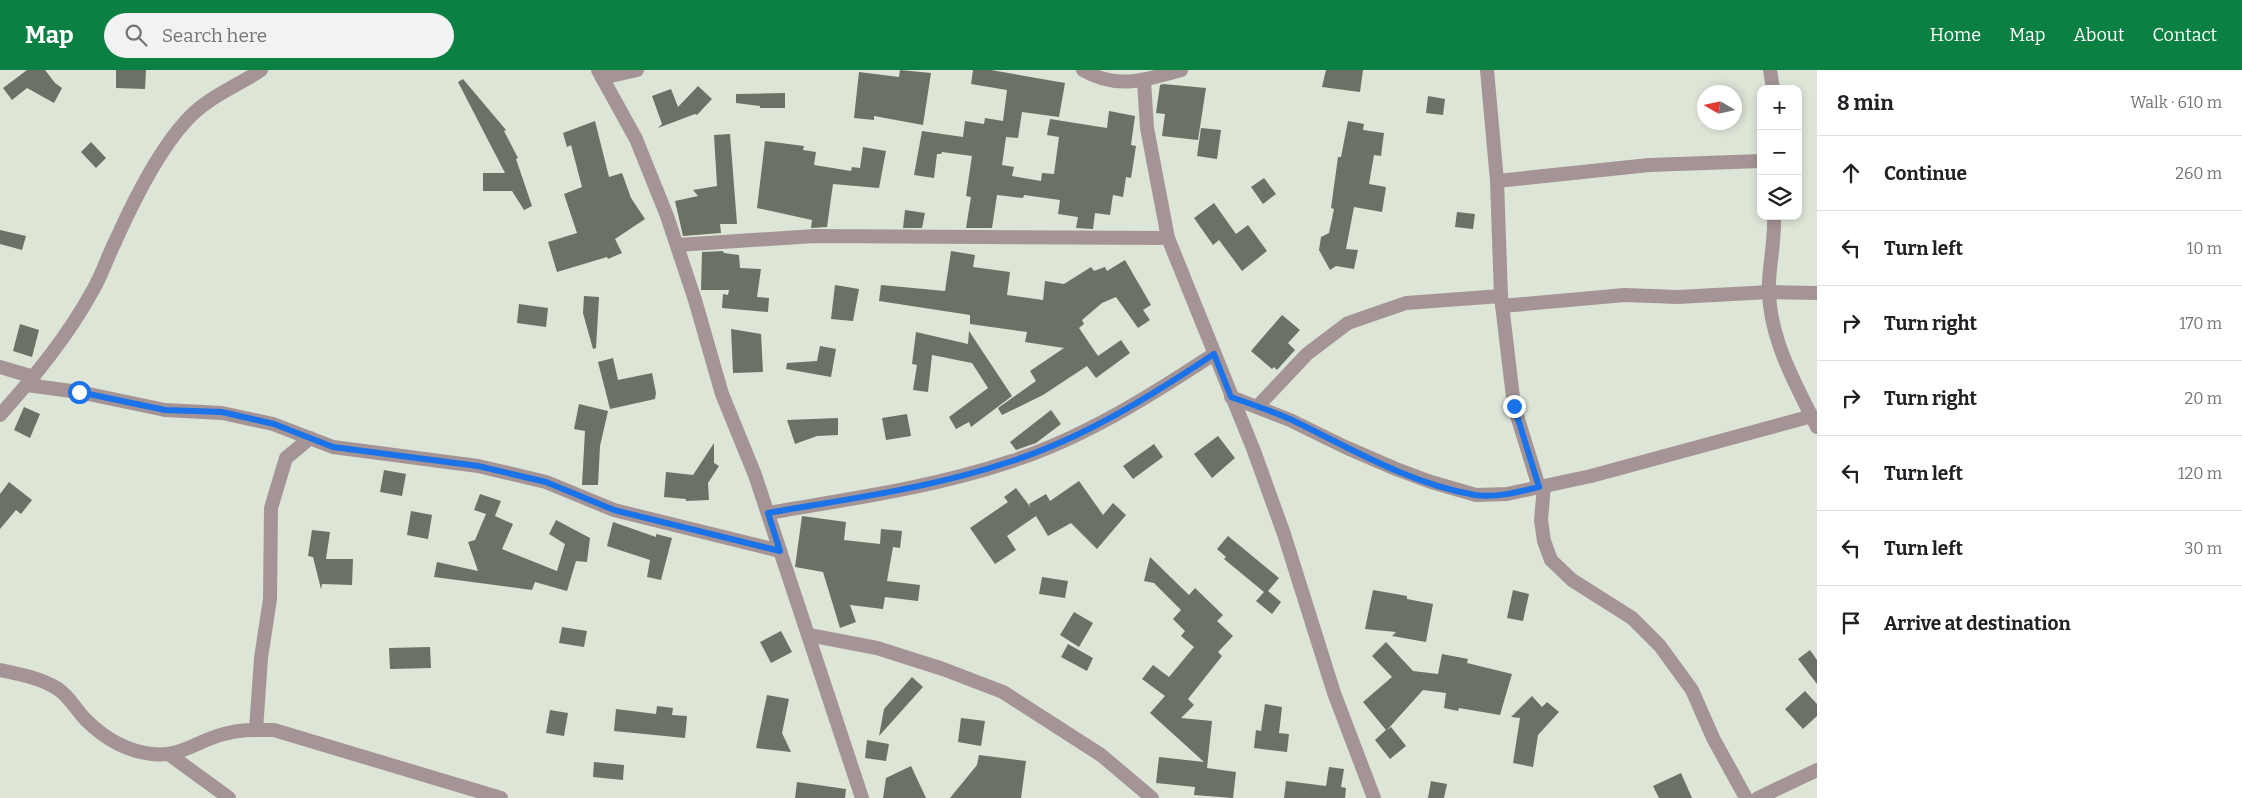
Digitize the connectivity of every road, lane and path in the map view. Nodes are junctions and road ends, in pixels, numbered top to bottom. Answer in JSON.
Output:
{"nodes":[{"id":1,"x":261,"y":70,"type":"edge"},
{"id":2,"x":637,"y":70,"type":"edge"},
{"id":3,"x":1083,"y":70,"type":"edge"},
{"id":4,"x":1181,"y":70,"type":"edge"},
{"id":5,"x":1487,"y":70,"type":"edge"},
{"id":6,"x":1770,"y":70,"type":"edge"},
{"id":7,"x":600,"y":74,"type":"edge"},
{"id":8,"x":1116,"y":76,"type":"edge"},
{"id":9,"x":1144,"y":80,"type":"junction"},
{"id":10,"x":1772,"y":85,"type":"edge"},
{"id":11,"x":1757,"y":161,"type":"edge"},
{"id":12,"x":1497,"y":182,"type":"junction"},
{"id":13,"x":1774,"y":220,"type":"edge"},
{"id":14,"x":1168,"y":238,"type":"junction"},
{"id":15,"x":677,"y":245,"type":"junction"},
{"id":16,"x":1770,"y":292,"type":"junction"},
{"id":17,"x":1817,"y":293,"type":"edge"},
{"id":18,"x":1502,"y":301,"type":"junction"},
{"id":19,"x":1214,"y":354,"type":"junction"},
{"id":20,"x":0,"y":367,"type":"edge"},
{"id":21,"x":30,"y":381,"type":"junction"},
{"id":22,"x":1231,"y":397,"type":"junction"},
{"id":23,"x":1257,"y":407,"type":"junction"},
{"id":24,"x":0,"y":415,"type":"edge"},
{"id":25,"x":1814,"y":422,"type":"edge"},
{"id":26,"x":310,"y":438,"type":"junction"},
{"id":27,"x":1541,"y":487,"type":"junction"},
{"id":28,"x":768,"y":513,"type":"junction"},
{"id":29,"x":780,"y":551,"type":"junction"},
{"id":30,"x":808,"y":635,"type":"junction"},
{"id":31,"x":0,"y":670,"type":"edge"},
{"id":32,"x":256,"y":730,"type":"junction"},
{"id":33,"x":170,"y":755,"type":"junction"},
{"id":34,"x":1817,"y":770,"type":"edge"},
{"id":35,"x":229,"y":798,"type":"edge"},
{"id":36,"x":501,"y":798,"type":"edge"},
{"id":37,"x":862,"y":798,"type":"edge"},
{"id":38,"x":1152,"y":798,"type":"edge"},
{"id":39,"x":1374,"y":798,"type":"edge"},
{"id":40,"x":1746,"y":798,"type":"edge"},
{"id":41,"x":1758,"y":798,"type":"edge"}],
"edges":[{"from":1,"to":21,"type":"street"},
{"from":2,"to":7,"type":"street"},
{"from":3,"to":8,"type":"street"},
{"from":4,"to":9,"type":"street"},
{"from":5,"to":12,"type":"street"},
{"from":6,"to":10,"type":"street"},
{"from":7,"to":15,"type":"street"},
{"from":8,"to":9,"type":"street"},
{"from":9,"to":14,"type":"street"},
{"from":11,"to":12,"type":"street"},
{"from":12,"to":18,"type":"street"},
{"from":13,"to":16,"type":"street"},
{"from":14,"to":15,"type":"street"},
{"from":14,"to":19,"type":"street"},
{"from":15,"to":28,"type":"street"},
{"from":16,"to":17,"type":"street"},
{"from":16,"to":18,"type":"street"},
{"from":16,"to":25,"type":"street"},
{"from":18,"to":23,"type":"street"},
{"from":18,"to":27,"type":"street"},
{"from":19,"to":22,"type":"street"},
{"from":19,"to":28,"type":"street"},
{"from":20,"to":21,"type":"street"},
{"from":21,"to":24,"type":"street"},
{"from":21,"to":26,"type":"street"},
{"from":22,"to":23,"type":"street"},
{"from":22,"to":39,"type":"street"},
{"from":23,"to":27,"type":"street"},
{"from":25,"to":27,"type":"street"},
{"from":26,"to":29,"type":"street"},
{"from":26,"to":32,"type":"street"},
{"from":27,"to":40,"type":"street"},
{"from":28,"to":29,"type":"street"},
{"from":29,"to":30,"type":"street"},
{"from":30,"to":37,"type":"street"},
{"from":30,"to":38,"type":"street"},
{"from":31,"to":33,"type":"street"},
{"from":32,"to":33,"type":"street"},
{"from":32,"to":36,"type":"street"},
{"from":33,"to":35,"type":"street"},
{"from":34,"to":41,"type":"street"}]}
